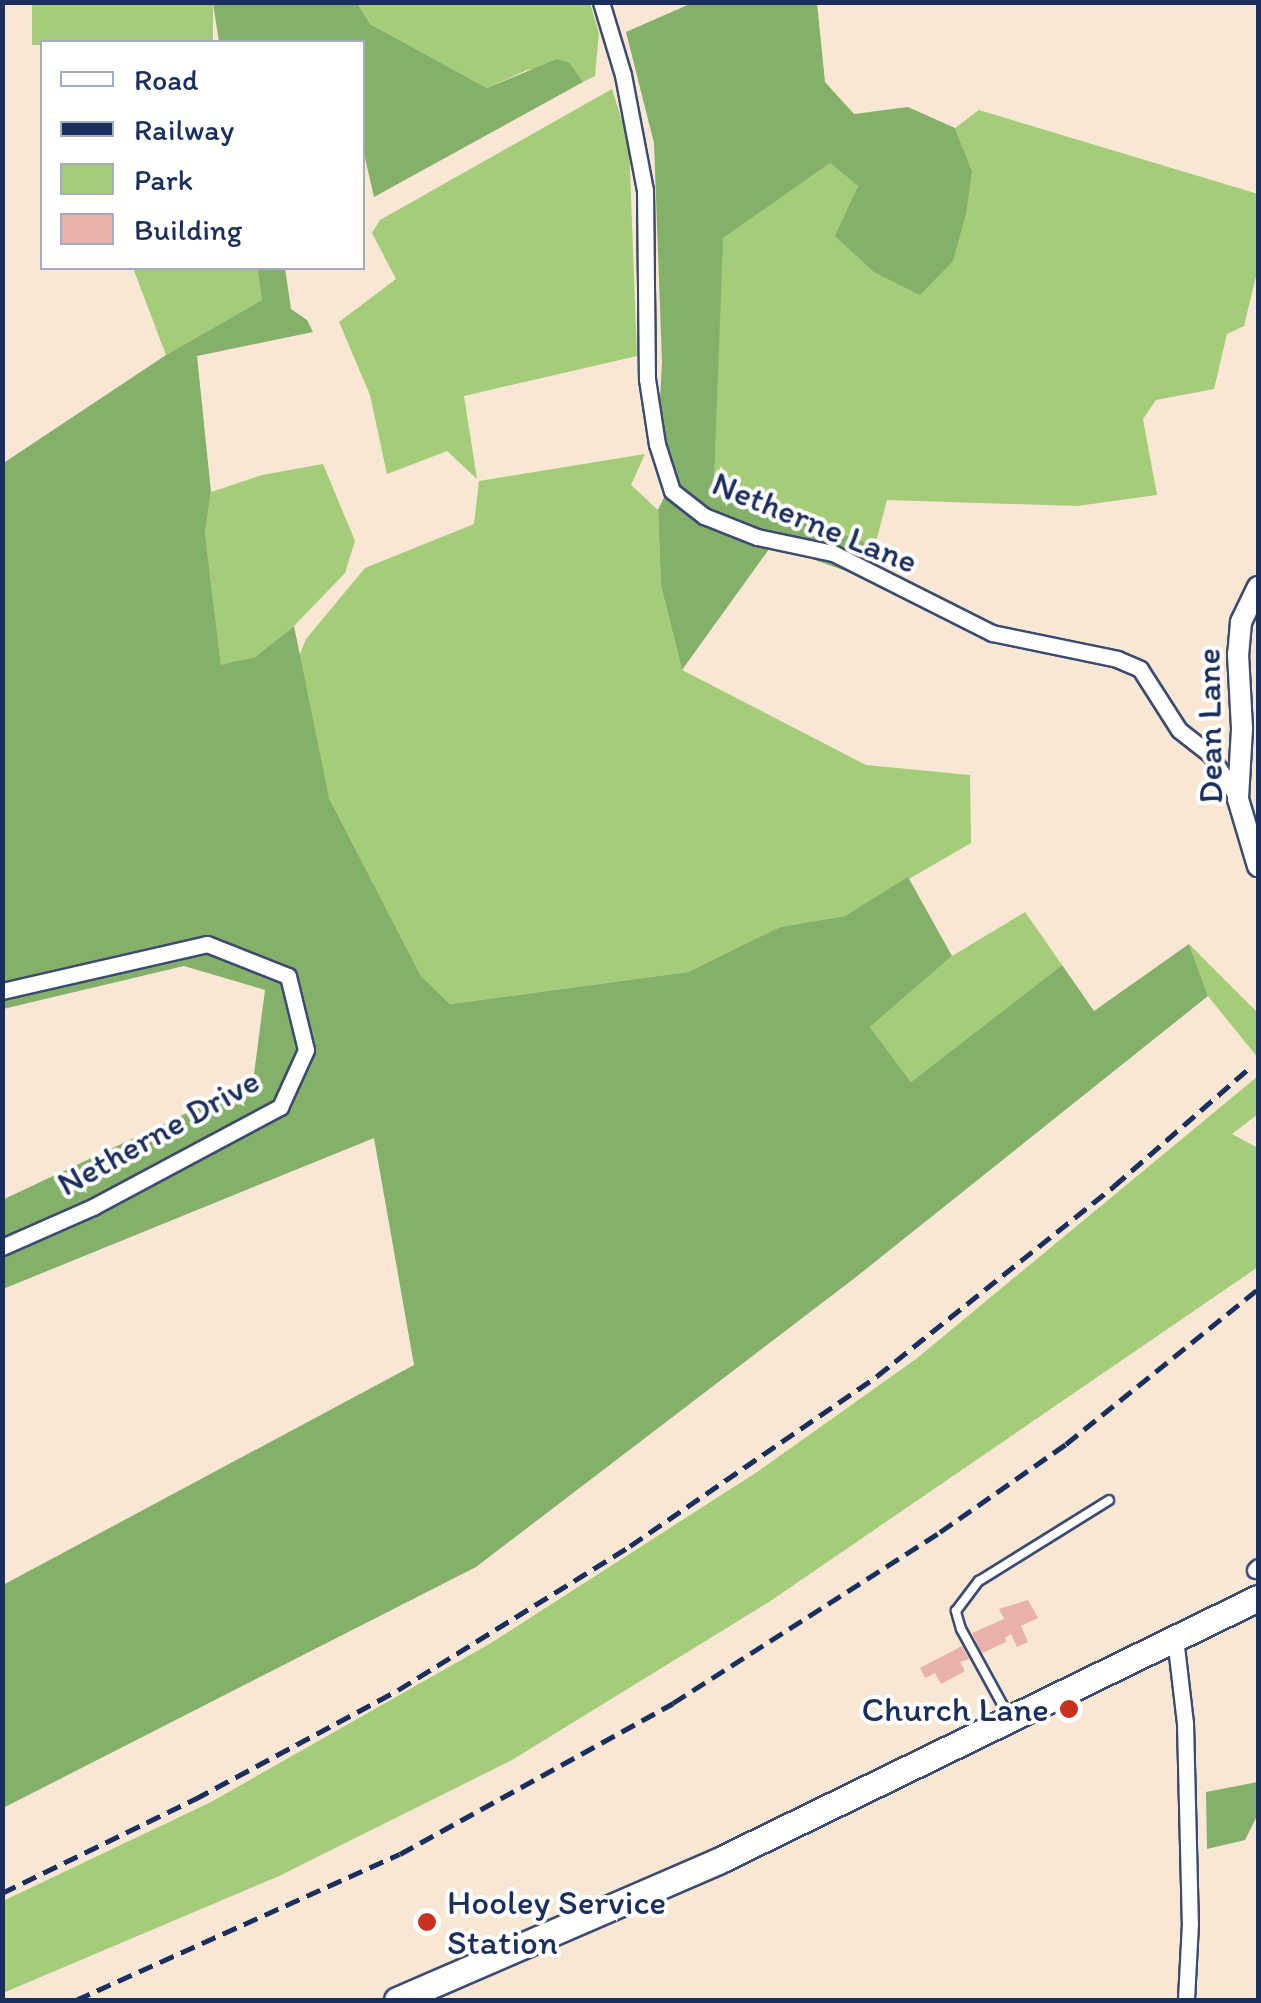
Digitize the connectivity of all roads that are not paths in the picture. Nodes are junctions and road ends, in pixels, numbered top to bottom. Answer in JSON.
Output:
{"nodes":[{"id":1,"x":601,"y":2,"type":"edge"},
{"id":2,"x":1258,"y":587,"type":"edge"},
{"id":3,"x":1249,"y":763,"type":"edge"},
{"id":4,"x":1238,"y":799,"type":"junction"},
{"id":5,"x":1258,"y":866,"type":"edge"},
{"id":6,"x":2,"y":991,"type":"edge"},
{"id":7,"x":2,"y":1248,"type":"edge"},
{"id":8,"x":1108,"y":1500,"type":"dead end"},
{"id":9,"x":1258,"y":1598,"type":"edge"},
{"id":10,"x":1174,"y":1638,"type":"junction"},
{"id":11,"x":1010,"y":1719,"type":"junction"},
{"id":12,"x":397,"y":2000,"type":"edge"},
{"id":13,"x":1186,"y":2000,"type":"edge"}],
"edges":[{"from":1,"to":4,"type":"street","name":"Netherne Lane"},
{"from":2,"to":3,"type":"street","name":"Dean Lane"},
{"from":3,"to":4,"type":"street","name":"Dean Lane"},
{"from":4,"to":5,"type":"street","name":"Dean Lane"},
{"from":6,"to":7,"type":"street","name":"Netherne Drive"},
{"from":8,"to":11,"type":"lane"},
{"from":9,"to":10,"type":"highway"},
{"from":10,"to":11,"type":"highway"},
{"from":10,"to":13,"type":"street"},
{"from":11,"to":12,"type":"highway"}]}
